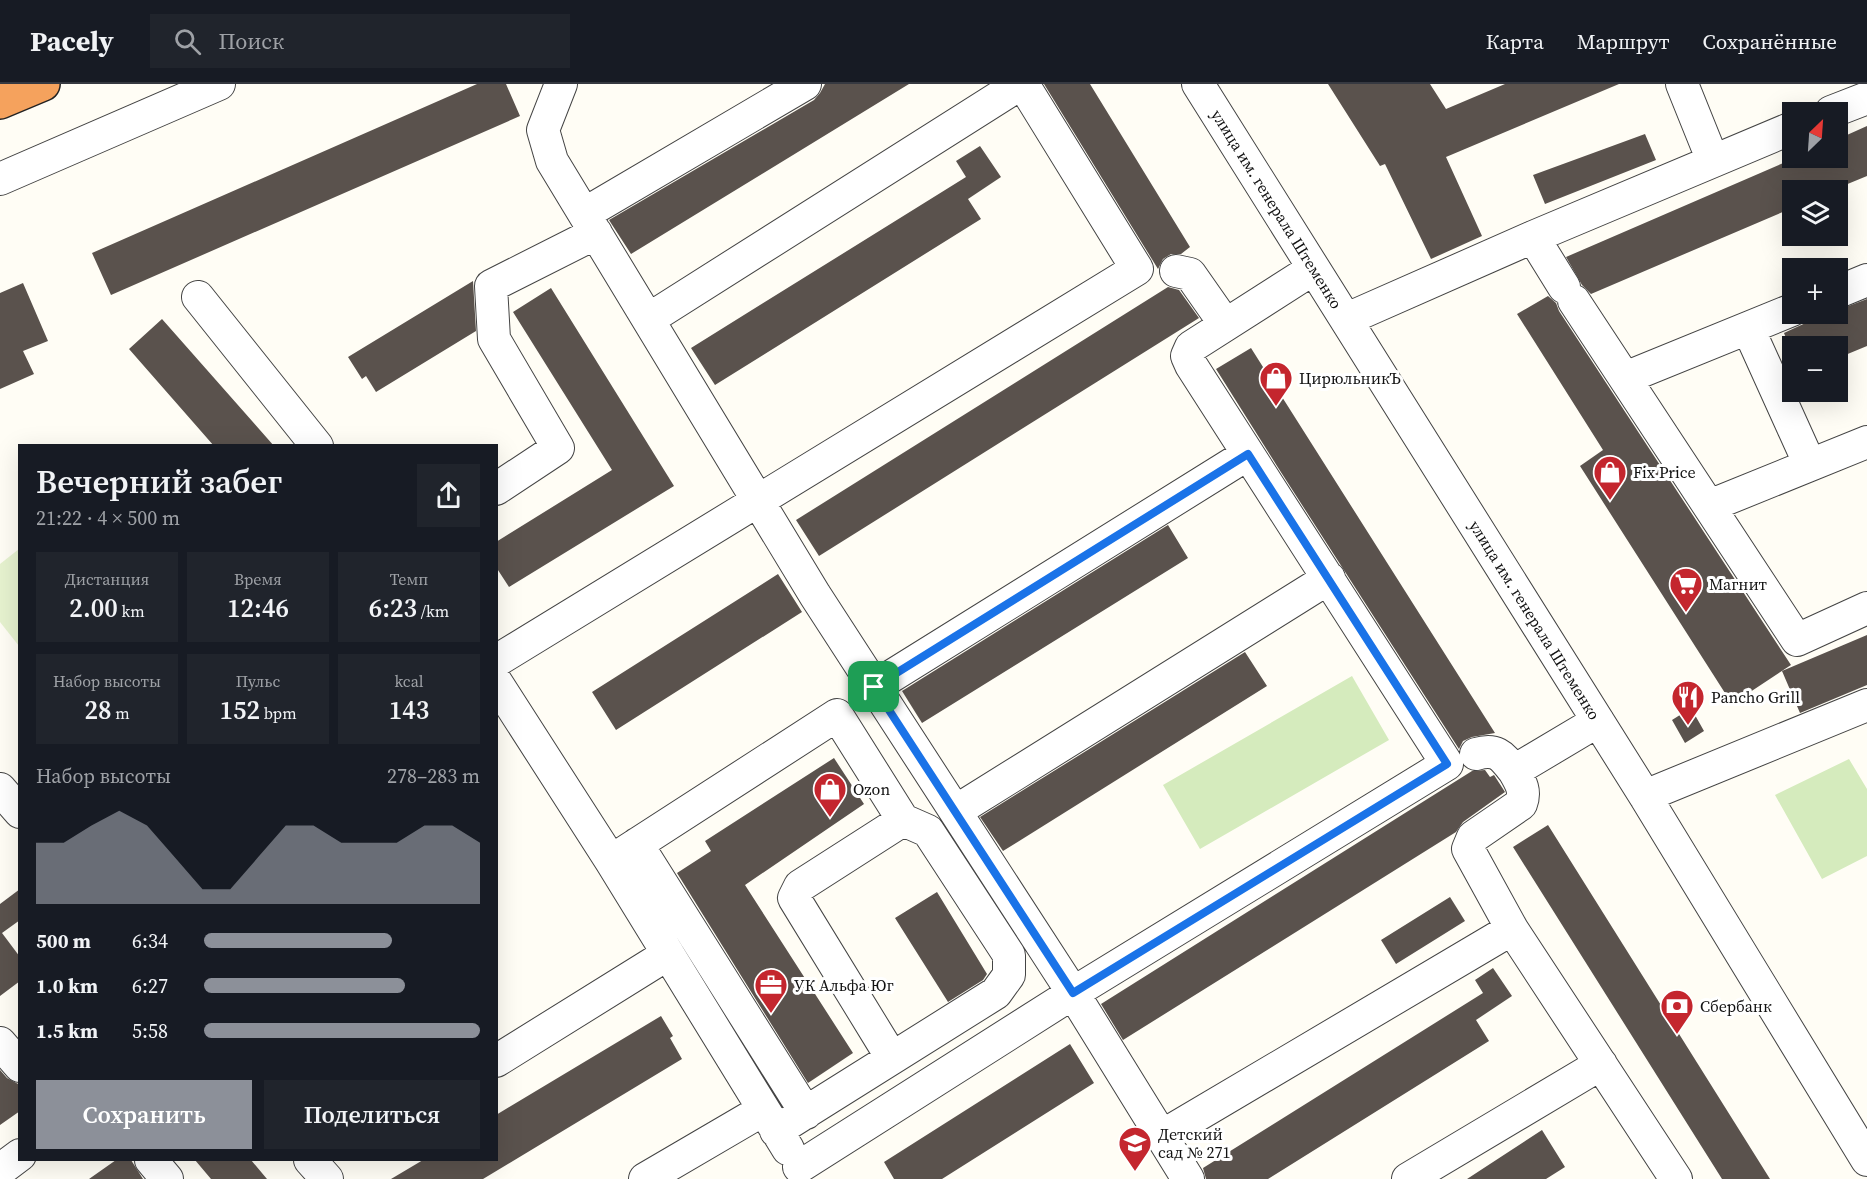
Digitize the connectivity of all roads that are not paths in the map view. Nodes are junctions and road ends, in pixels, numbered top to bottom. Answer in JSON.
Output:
{"nodes":[{"id":1,"x":43,"y":84,"type":"edge"},
{"id":2,"x":219,"y":84,"type":"edge"},
{"id":3,"x":561,"y":84,"type":"edge"},
{"id":4,"x":805,"y":84,"type":"edge"},
{"id":5,"x":1022,"y":84,"type":"edge"},
{"id":6,"x":1198,"y":84,"type":"edge"},
{"id":7,"x":1682,"y":84,"type":"edge"},
{"id":8,"x":1867,"y":98,"type":"edge"},
{"id":9,"x":0,"y":102,"type":"edge"},
{"id":10,"x":1848,"y":105,"type":"edge"},
{"id":11,"x":1782,"y":132,"type":"edge"},
{"id":12,"x":1713,"y":161,"type":"junction"},
{"id":13,"x":0,"y":179,"type":"edge"},
{"id":14,"x":590,"y":223,"type":"junction"},
{"id":15,"x":1533,"y":237,"type":"junction"},
{"id":16,"x":1313,"y":269,"type":"junction"},
{"id":17,"x":1158,"y":272,"type":"junction"},
{"id":18,"x":1867,"y":280,"type":"edge"},
{"id":19,"x":1848,"y":288,"type":"edge"},
{"id":20,"x":198,"y":297,"type":"dead end"},
{"id":21,"x":1782,"y":314,"type":"edge"},
{"id":22,"x":649,"y":319,"type":"junction"},
{"id":23,"x":1347,"y":319,"type":"junction"},
{"id":24,"x":1225,"y":324,"type":"junction"},
{"id":25,"x":1748,"y":328,"type":"junction"},
{"id":26,"x":1625,"y":378,"type":"junction"},
{"id":27,"x":1867,"y":442,"type":"edge"},
{"id":28,"x":315,"y":444,"type":"edge"},
{"id":29,"x":1248,"y":454,"type":"junction"},
{"id":30,"x":1810,"y":465,"type":"junction"},
{"id":31,"x":498,"y":488,"type":"edge"},
{"id":32,"x":758,"y":502,"type":"junction"},
{"id":33,"x":1708,"y":506,"type":"junction"},
{"id":34,"x":1329,"y":578,"type":"junction"},
{"id":35,"x":1867,"y":609,"type":"edge"},
{"id":36,"x":498,"y":660,"type":"edge"},
{"id":37,"x":498,"y":685,"type":"edge"},
{"id":38,"x":874,"y":687,"type":"junction"},
{"id":39,"x":1864,"y":712,"type":"edge"},
{"id":40,"x":1598,"y":721,"type":"junction"},
{"id":41,"x":1461,"y":759,"type":"junction"},
{"id":42,"x":1514,"y":771,"type":"junction"},
{"id":43,"x":0,"y":789,"type":"edge"},
{"id":44,"x":1645,"y":796,"type":"junction"},
{"id":45,"x":18,"y":810,"type":"edge"},
{"id":46,"x":956,"y":811,"type":"junction"},
{"id":47,"x":903,"y":820,"type":"junction"},
{"id":48,"x":637,"y":844,"type":"junction"},
{"id":49,"x":611,"y":861,"type":"junction"},
{"id":50,"x":1512,"y":929,"type":"junction"},
{"id":51,"x":668,"y":954,"type":"junction"},
{"id":52,"x":1073,"y":993,"type":"junction"},
{"id":53,"x":0,"y":1043,"type":"edge"},
{"id":54,"x":892,"y":1058,"type":"junction"},
{"id":55,"x":498,"y":1060,"type":"edge"},
{"id":56,"x":18,"y":1064,"type":"edge"},
{"id":57,"x":1601,"y":1064,"type":"junction"},
{"id":58,"x":806,"y":1113,"type":"junction"},
{"id":59,"x":770,"y":1121,"type":"junction"},
{"id":60,"x":1162,"y":1136,"type":"junction"},
{"id":61,"x":18,"y":1156,"type":"edge"},
{"id":62,"x":1867,"y":1160,"type":"edge"},
{"id":63,"x":152,"y":1161,"type":"edge"},
{"id":64,"x":0,"y":1170,"type":"edge"},
{"id":65,"x":803,"y":1173,"type":"edge"},
{"id":66,"x":167,"y":1179,"type":"edge"},
{"id":67,"x":645,"y":1179,"type":"edge"},
{"id":68,"x":1188,"y":1179,"type":"edge"},
{"id":69,"x":1408,"y":1179,"type":"edge"},
{"id":70,"x":1676,"y":1179,"type":"edge"}],
"edges":[{"from":1,"to":9,"type":"highway"},
{"from":2,"to":13,"type":"street"},
{"from":3,"to":14,"type":"street"},
{"from":4,"to":14,"type":"street"},
{"from":5,"to":17,"type":"street"},
{"from":5,"to":22,"type":"street"},
{"from":6,"to":16,"type":"street","name":"улица им. генерала Штеменко"},
{"from":7,"to":12,"type":"street"},
{"from":8,"to":10,"type":"street"},
{"from":11,"to":12,"type":"street"},
{"from":12,"to":15,"type":"street"},
{"from":14,"to":22,"type":"street"},
{"from":14,"to":31,"type":"street"},
{"from":15,"to":23,"type":"street"},
{"from":15,"to":26,"type":"street"},
{"from":16,"to":23,"type":"street","name":"улица им. генерала Штеменко"},
{"from":16,"to":24,"type":"street"},
{"from":17,"to":24,"type":"street"},
{"from":17,"to":32,"type":"street"},
{"from":18,"to":19,"type":"street"},
{"from":20,"to":28,"type":"street"},
{"from":21,"to":25,"type":"street"},
{"from":22,"to":32,"type":"street"},
{"from":23,"to":40,"type":"street","name":"улица им. генерала Штеменко"},
{"from":24,"to":29,"type":"street"},
{"from":25,"to":26,"type":"street"},
{"from":25,"to":30,"type":"street"},
{"from":26,"to":33,"type":"street"},
{"from":27,"to":30,"type":"street"},
{"from":29,"to":34,"type":"street"},
{"from":29,"to":38,"type":"street"},
{"from":30,"to":33,"type":"street"},
{"from":32,"to":36,"type":"street"},
{"from":32,"to":38,"type":"street"},
{"from":33,"to":35,"type":"street"},
{"from":34,"to":41,"type":"street"},
{"from":34,"to":46,"type":"street"},
{"from":37,"to":49,"type":"street"},
{"from":38,"to":46,"type":"street"},
{"from":39,"to":44,"type":"street"},
{"from":40,"to":42,"type":"street"},
{"from":40,"to":44,"type":"street","name":"улица им. генерала Штеменко"},
{"from":41,"to":42,"type":"street"},
{"from":41,"to":52,"type":"street"},
{"from":42,"to":50,"type":"street"},
{"from":43,"to":45,"type":"street"},
{"from":44,"to":62,"type":"street","name":"улица им. генерала Штеменко"},
{"from":46,"to":52,"type":"street"},
{"from":47,"to":48,"type":"street"},
{"from":47,"to":54,"type":"street"},
{"from":47,"to":54,"type":"street"},
{"from":48,"to":49,"type":"street"},
{"from":48,"to":58,"type":"street"},
{"from":49,"to":51,"type":"street"},
{"from":50,"to":57,"type":"street"},
{"from":50,"to":60,"type":"street"},
{"from":51,"to":55,"type":"street"},
{"from":51,"to":59,"type":"street"},
{"from":52,"to":60,"type":"street"},
{"from":52,"to":65,"type":"street"},
{"from":53,"to":56,"type":"street"},
{"from":54,"to":58,"type":"street"},
{"from":57,"to":69,"type":"street"},
{"from":57,"to":70,"type":"street"},
{"from":58,"to":59,"type":"street"},
{"from":59,"to":65,"type":"street"},
{"from":59,"to":67,"type":"street"},
{"from":60,"to":68,"type":"street"},
{"from":61,"to":64,"type":"street"},
{"from":63,"to":66,"type":"street"}]}
